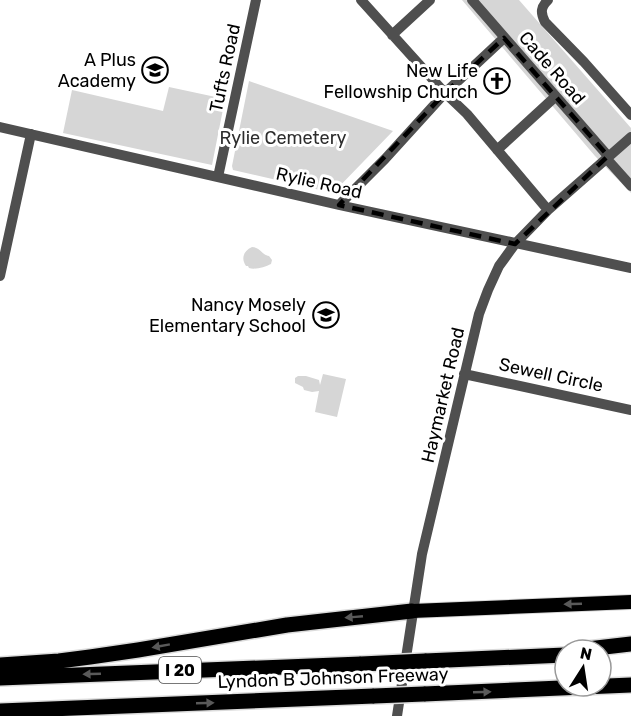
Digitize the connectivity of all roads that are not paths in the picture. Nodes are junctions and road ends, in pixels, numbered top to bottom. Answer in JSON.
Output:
{"nodes":[{"id":1,"x":256,"y":0,"type":"edge"},
{"id":2,"x":361,"y":0,"type":"edge"},
{"id":3,"x":430,"y":0,"type":"edge"},
{"id":4,"x":472,"y":0,"type":"edge"},
{"id":5,"x":545,"y":3,"type":"edge"},
{"id":6,"x":392,"y":35,"type":"junction"},
{"id":7,"x":504,"y":38,"type":"junction"},
{"id":8,"x":445,"y":93,"type":"junction"},
{"id":9,"x":555,"y":97,"type":"junction"},
{"id":10,"x":631,"y":116,"type":"edge"},
{"id":11,"x":0,"y":127,"type":"edge"},
{"id":12,"x":31,"y":134,"type":"junction"},
{"id":13,"x":631,"y":137,"type":"edge"},
{"id":14,"x":497,"y":150,"type":"junction"},
{"id":15,"x":607,"y":157,"type":"junction"},
{"id":16,"x":218,"y":177,"type":"junction"},
{"id":17,"x":631,"y":186,"type":"edge"},
{"id":18,"x":339,"y":205,"type":"junction"},
{"id":19,"x":548,"y":210,"type":"junction"},
{"id":20,"x":515,"y":244,"type":"junction"},
{"id":21,"x":631,"y":268,"type":"edge"},
{"id":22,"x":0,"y":276,"type":"edge"},
{"id":23,"x":465,"y":374,"type":"junction"},
{"id":24,"x":631,"y":410,"type":"edge"},
{"id":25,"x":631,"y":602,"type":"edge"},
{"id":26,"x":412,"y":611,"type":"junction"},
{"id":27,"x":631,"y":644,"type":"edge"},
{"id":28,"x":613,"y":646,"type":"edge"},
{"id":29,"x":631,"y":652,"type":"edge"},
{"id":30,"x":613,"y":653,"type":"edge"},
{"id":31,"x":553,"y":654,"type":"edge"},
{"id":32,"x":0,"y":666,"type":"edge"},
{"id":33,"x":0,"y":678,"type":"edge"},
{"id":34,"x":631,"y":686,"type":"edge"},
{"id":35,"x":0,"y":711,"type":"edge"},
{"id":36,"x":397,"y":716,"type":"edge"}],
"edges":[{"from":1,"to":16,"type":"street","name":"Tufts Road"},
{"from":2,"to":6,"type":"street"},
{"from":3,"to":6,"type":"street"},
{"from":4,"to":7,"type":"street","name":"Cade Road"},
{"from":5,"to":10,"type":"street"},
{"from":6,"to":8,"type":"street"},
{"from":7,"to":8,"type":"street"},
{"from":7,"to":9,"type":"street","name":"Cade Road"},
{"from":8,"to":14,"type":"street"},
{"from":8,"to":18,"type":"street"},
{"from":9,"to":14,"type":"street"},
{"from":9,"to":15,"type":"street","name":"Cade Road"},
{"from":11,"to":12,"type":"street","name":"Rylie Road"},
{"from":12,"to":16,"type":"street","name":"Rylie Road"},
{"from":12,"to":22,"type":"street"},
{"from":13,"to":15,"type":"street","name":"Haymarket Road"},
{"from":14,"to":19,"type":"street"},
{"from":15,"to":17,"type":"street","name":"Cade Road"},
{"from":15,"to":19,"type":"street","name":"Haymarket Road"},
{"from":16,"to":18,"type":"street","name":"Rylie Road"},
{"from":18,"to":20,"type":"street","name":"Rylie Road"},
{"from":19,"to":20,"type":"street","name":"Haymarket Road"},
{"from":20,"to":21,"type":"street","name":"Rylie Road"},
{"from":20,"to":23,"type":"street","name":"Haymarket Road"},
{"from":23,"to":24,"type":"street","name":"Sewell Circle"},
{"from":23,"to":26,"type":"street","name":"Haymarket Road"},
{"from":25,"to":26,"type":"main road","one_way":true},
{"from":26,"to":32,"type":"highway","one_way":true},
{"from":26,"to":36,"type":"street","name":"Haymarket Road"},
{"from":27,"to":28,"type":"highway"},
{"from":29,"to":30,"type":"highway"},
{"from":31,"to":33,"type":"highway","name":"Lyndon B Johnson Freeway","number":"I 20","one_way":true,"bridge":true},
{"from":35,"to":34,"type":"highway","name":"Lyndon B Johnson Freeway","number":"I 20","one_way":true,"bridge":true}]}
